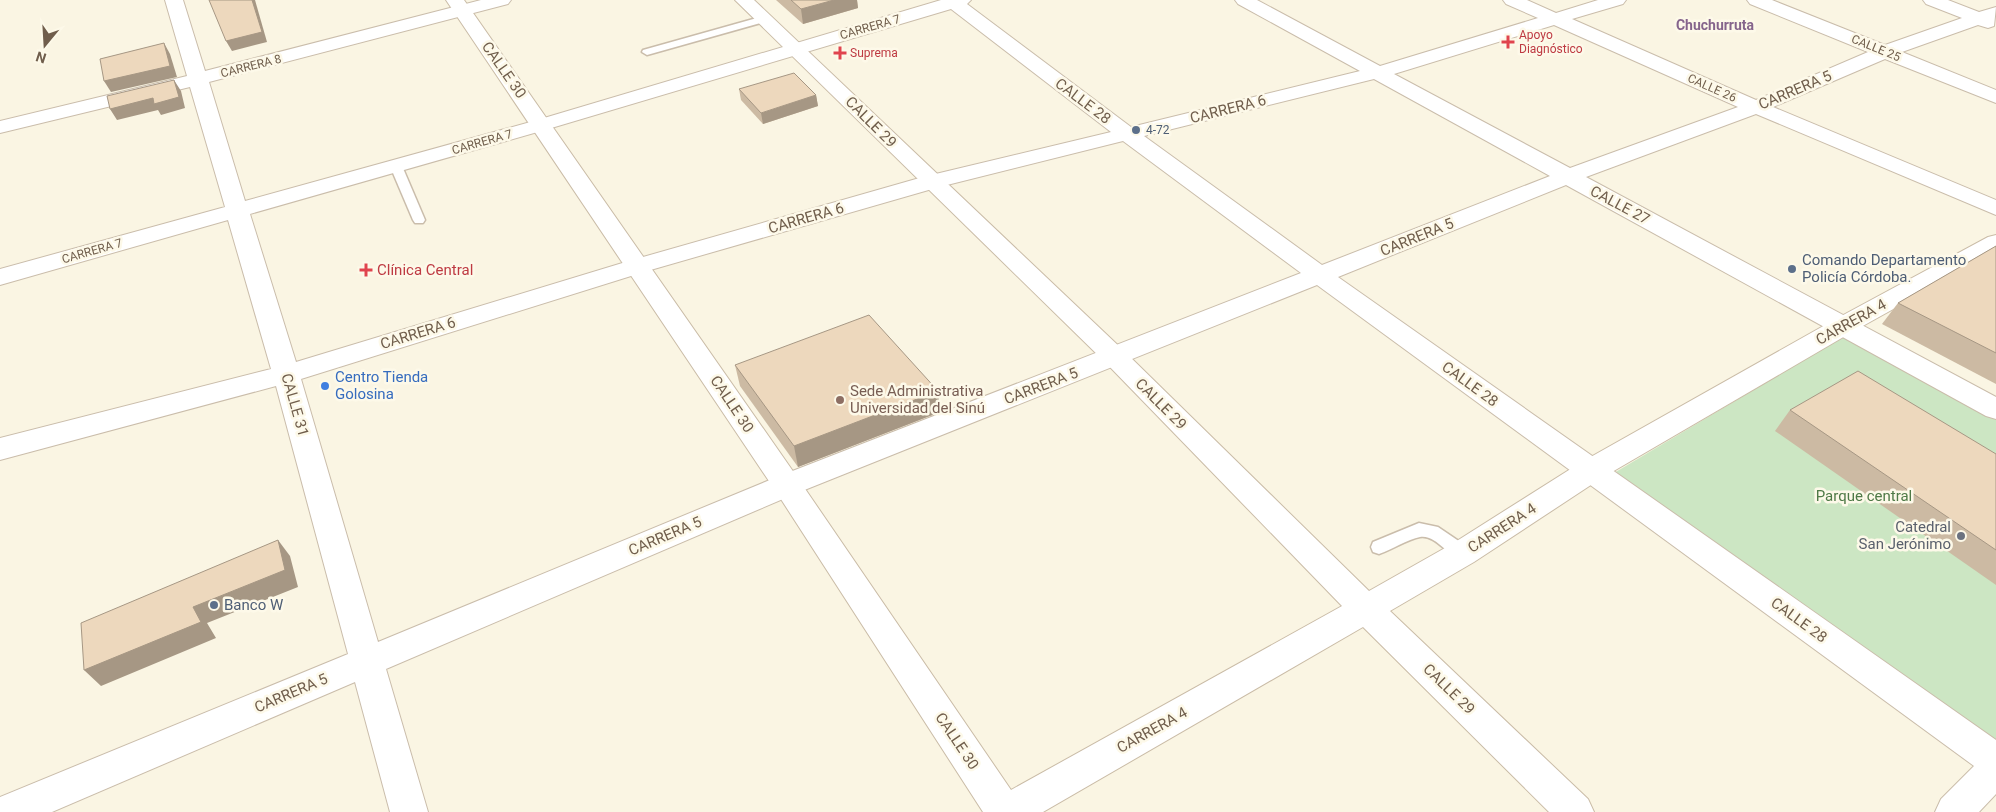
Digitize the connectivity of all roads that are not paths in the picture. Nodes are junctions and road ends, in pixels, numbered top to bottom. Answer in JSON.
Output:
{"nodes":[{"id":1,"x":174,"y":0,"type":"edge"},
{"id":2,"x":502,"y":0,"type":"edge"},
{"id":3,"x":744,"y":0,"type":"edge"},
{"id":4,"x":1244,"y":0,"type":"edge"},
{"id":5,"x":1512,"y":0,"type":"edge"},
{"id":6,"x":1617,"y":0,"type":"edge"},
{"id":7,"x":1756,"y":0,"type":"edge"},
{"id":8,"x":1932,"y":0,"type":"edge"},
{"id":9,"x":955,"y":1,"type":"edge"},
{"id":10,"x":459,"y":6,"type":"edge"},
{"id":11,"x":1554,"y":18,"type":"junction"},
{"id":12,"x":1991,"y":18,"type":"edge"},
{"id":13,"x":764,"y":19,"type":"junction"},
{"id":14,"x":796,"y":48,"type":"junction"},
{"id":15,"x":647,"y":52,"type":"dead end"},
{"id":16,"x":1885,"y":52,"type":"junction"},
{"id":17,"x":1379,"y":72,"type":"junction"},
{"id":18,"x":198,"y":79,"type":"junction"},
{"id":19,"x":1996,"y":97,"type":"edge"},
{"id":20,"x":1756,"y":107,"type":"junction"},
{"id":21,"x":542,"y":125,"type":"junction"},
{"id":22,"x":0,"y":127,"type":"edge"},
{"id":23,"x":1127,"y":134,"type":"junction"},
{"id":24,"x":396,"y":166,"type":"junction"},
{"id":25,"x":1568,"y":176,"type":"junction"},
{"id":26,"x":931,"y":182,"type":"junction"},
{"id":27,"x":1996,"y":208,"type":"edge"},
{"id":28,"x":237,"y":211,"type":"junction"},
{"id":29,"x":419,"y":220,"type":"dead end"},
{"id":30,"x":1996,"y":242,"type":"edge"},
{"id":31,"x":638,"y":266,"type":"junction"},
{"id":32,"x":1320,"y":276,"type":"junction"},
{"id":33,"x":0,"y":277,"type":"edge"},
{"id":34,"x":1842,"y":326,"type":"junction"},
{"id":35,"x":1115,"y":358,"type":"junction"},
{"id":36,"x":286,"y":374,"type":"junction"},
{"id":37,"x":1996,"y":409,"type":"edge"},
{"id":38,"x":0,"y":450,"type":"edge"},
{"id":39,"x":1590,"y":471,"type":"junction"},
{"id":40,"x":787,"y":485,"type":"junction"},
{"id":41,"x":1379,"y":547,"type":"dead end"},
{"id":42,"x":1463,"y":553,"type":"junction"},
{"id":43,"x":1366,"y":609,"type":"junction"},
{"id":44,"x":368,"y":661,"type":"junction"},
{"id":45,"x":1996,"y":761,"type":"edge"},
{"id":46,"x":1996,"y":768,"type":"edge"},
{"id":47,"x":9,"y":812,"type":"edge"},
{"id":48,"x":409,"y":812,"type":"edge"},
{"id":49,"x":1006,"y":812,"type":"edge"},
{"id":50,"x":1575,"y":812,"type":"edge"},
{"id":51,"x":1954,"y":812,"type":"edge"}],
"edges":[{"from":1,"to":18,"type":"street","name":"CALLE 31"},
{"from":2,"to":10,"type":"street","name":"CARRERA 8"},
{"from":3,"to":13,"type":"street","name":"CALLE 29"},
{"from":4,"to":17,"type":"street","name":"CALLE 27"},
{"from":5,"to":11,"type":"street","name":"CALLE 26"},
{"from":6,"to":11,"type":"street","name":"CARRERA 6"},
{"from":7,"to":16,"type":"street","name":"CALLE 25"},
{"from":8,"to":12,"type":"street"},
{"from":9,"to":14,"type":"street","name":"CARRERA 7"},
{"from":9,"to":23,"type":"street","name":"CALLE 28"},
{"from":10,"to":18,"type":"street","name":"CARRERA 8"},
{"from":10,"to":21,"type":"street","name":"CALLE 30"},
{"from":11,"to":17,"type":"street","name":"CARRERA 6"},
{"from":11,"to":20,"type":"street","name":"CALLE 26"},
{"from":12,"to":16,"type":"street","name":"CARRERA 5"},
{"from":13,"to":14,"type":"street","name":"CALLE 29"},
{"from":13,"to":15,"type":"lane"},
{"from":14,"to":21,"type":"street","name":"CARRERA 7"},
{"from":14,"to":26,"type":"street","name":"CALLE 29"},
{"from":16,"to":19,"type":"street","name":"CALLE 25"},
{"from":16,"to":20,"type":"street","name":"CARRERA 5"},
{"from":17,"to":23,"type":"street","name":"CARRERA 6"},
{"from":17,"to":25,"type":"street","name":"CALLE 27"},
{"from":18,"to":22,"type":"street","name":"CARRERA 8"},
{"from":18,"to":28,"type":"street","name":"CALLE 31"},
{"from":20,"to":25,"type":"street","name":"CARRERA 5"},
{"from":20,"to":27,"type":"street","name":"CALLE 26"},
{"from":21,"to":24,"type":"street","name":"CARRERA 7"},
{"from":21,"to":31,"type":"street","name":"CALLE 30"},
{"from":23,"to":26,"type":"street","name":"CARRERA 6"},
{"from":23,"to":32,"type":"street","name":"CALLE 28"},
{"from":24,"to":28,"type":"street","name":"CARRERA 7"},
{"from":24,"to":29,"type":"lane"},
{"from":25,"to":32,"type":"street","name":"CARRERA 5"},
{"from":25,"to":34,"type":"street","name":"CALLE 27"},
{"from":26,"to":31,"type":"street","name":"CARRERA 6"},
{"from":26,"to":35,"type":"street","name":"CALLE 29"},
{"from":28,"to":33,"type":"street","name":"CARRERA 7"},
{"from":28,"to":36,"type":"street","name":"CALLE 31"},
{"from":30,"to":34,"type":"street","name":"CARRERA 4"},
{"from":31,"to":36,"type":"street","name":"CARRERA 6"},
{"from":31,"to":40,"type":"street","name":"CALLE 30"},
{"from":32,"to":35,"type":"street","name":"CARRERA 5"},
{"from":32,"to":39,"type":"street","name":"CALLE 28"},
{"from":34,"to":37,"type":"street","name":"CALLE 27"},
{"from":34,"to":39,"type":"street","name":"CARRERA 4"},
{"from":35,"to":40,"type":"street","name":"CARRERA 5"},
{"from":35,"to":43,"type":"street","name":"CALLE 29"},
{"from":36,"to":38,"type":"street","name":"CARRERA 6"},
{"from":36,"to":44,"type":"street","name":"CALLE 31"},
{"from":39,"to":42,"type":"street","name":"CARRERA 4"},
{"from":39,"to":45,"type":"street","name":"CALLE 28"},
{"from":40,"to":44,"type":"street","name":"CARRERA 5"},
{"from":40,"to":49,"type":"street","name":"CALLE 30"},
{"from":41,"to":42,"type":"lane"},
{"from":42,"to":43,"type":"street","name":"CARRERA 4"},
{"from":43,"to":49,"type":"street","name":"CARRERA 4"},
{"from":43,"to":50,"type":"street","name":"CALLE 29"},
{"from":44,"to":47,"type":"street","name":"CARRERA 5"},
{"from":44,"to":48,"type":"street","name":"CALLE 31"},
{"from":46,"to":51,"type":"street"}]}
